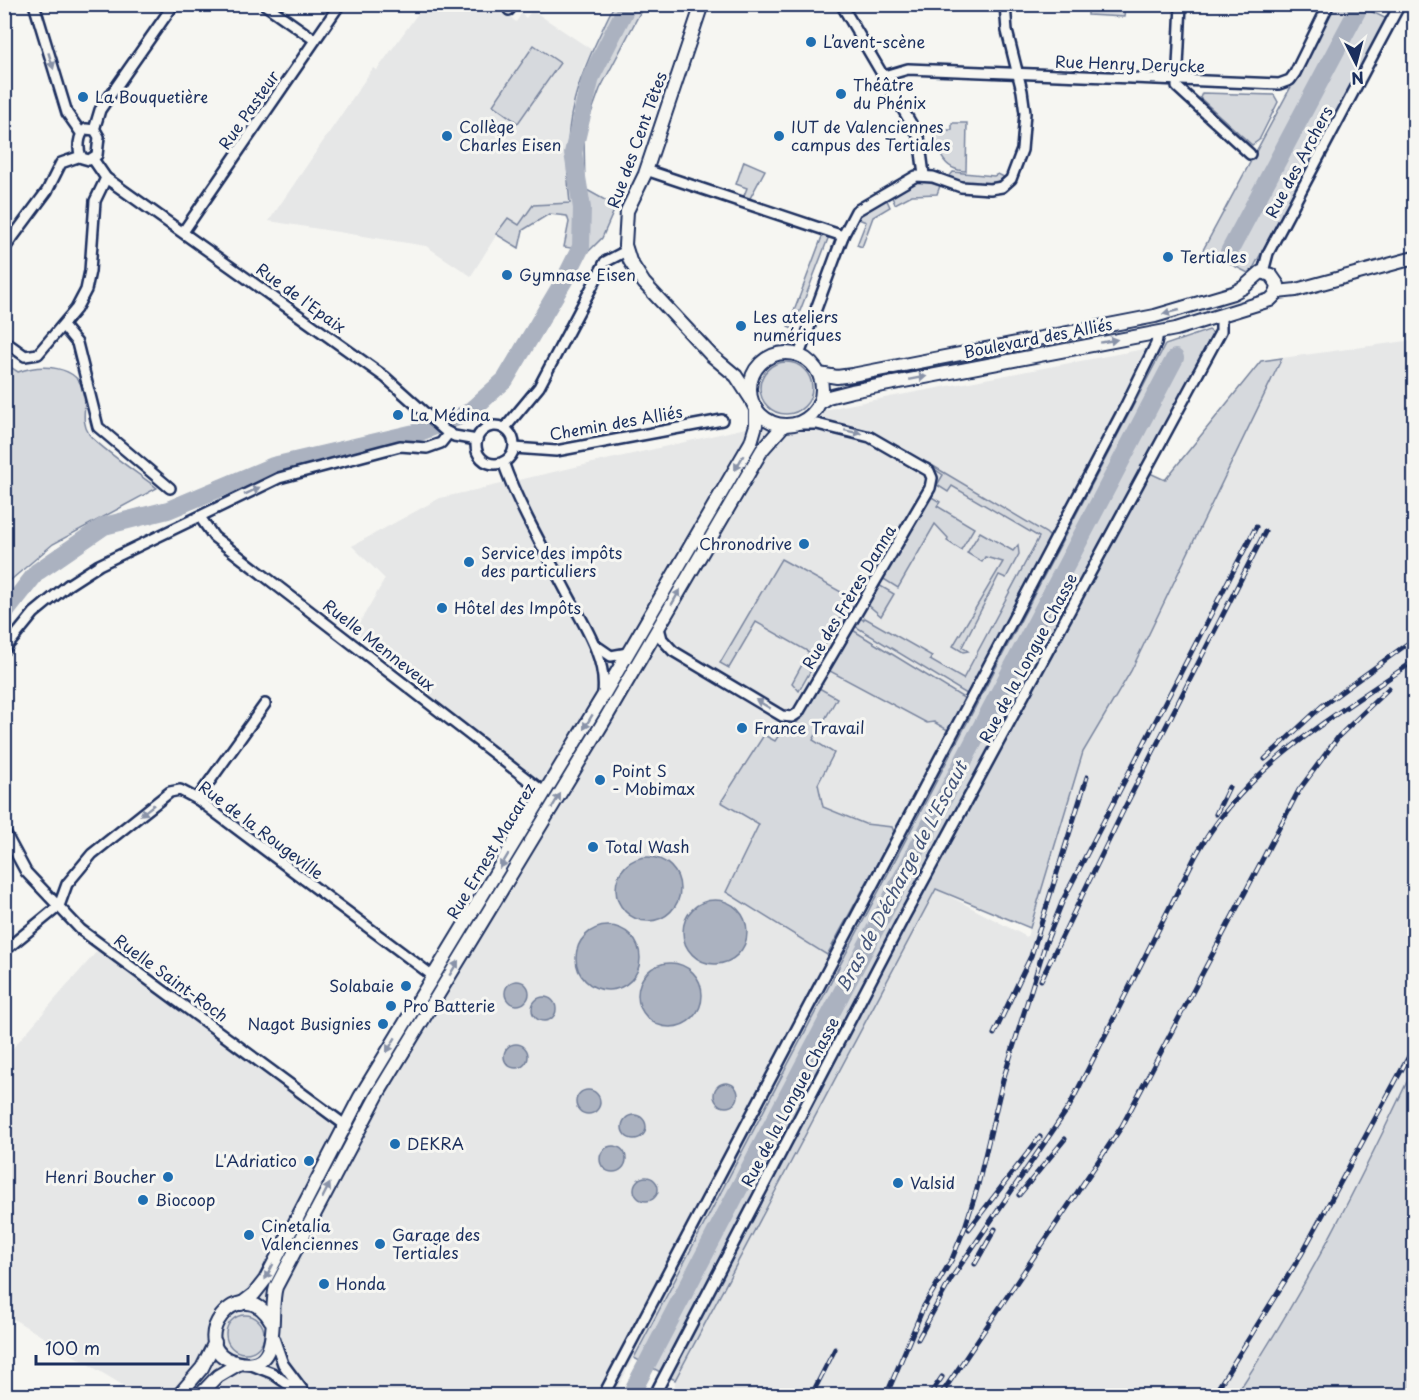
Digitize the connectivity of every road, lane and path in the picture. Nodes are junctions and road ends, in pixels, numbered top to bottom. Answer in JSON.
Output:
{"nodes":[{"id":1,"x":34,"y":4,"type":"edge"},
{"id":2,"x":174,"y":4,"type":"edge"},
{"id":3,"x":264,"y":4,"type":"edge"},
{"id":4,"x":340,"y":4,"type":"edge"},
{"id":5,"x":702,"y":4,"type":"edge"},
{"id":6,"x":842,"y":4,"type":"edge"},
{"id":7,"x":1005,"y":4,"type":"edge"},
{"id":8,"x":1180,"y":4,"type":"edge"},
{"id":9,"x":1329,"y":4,"type":"edge"},
{"id":10,"x":1400,"y":4,"type":"edge"},
{"id":11,"x":315,"y":40,"type":"junction"},
{"id":12,"x":1018,"y":74,"type":"junction"},
{"id":13,"x":884,"y":76,"type":"junction"},
{"id":14,"x":1177,"y":80,"type":"junction"},
{"id":15,"x":94,"y":130,"type":"junction"},
{"id":16,"x":81,"y":134,"type":"junction"},
{"id":17,"x":1250,"y":154,"type":"dead end"},
{"id":18,"x":81,"y":156,"type":"junction"},
{"id":19,"x":93,"y":159,"type":"junction"},
{"id":20,"x":646,"y":170,"type":"junction"},
{"id":21,"x":924,"y":175,"type":"junction"},
{"id":22,"x":106,"y":178,"type":"junction"},
{"id":23,"x":183,"y":232,"type":"junction"},
{"id":24,"x":843,"y":236,"type":"junction"},
{"id":25,"x":4,"y":249,"type":"edge"},
{"id":26,"x":626,"y":251,"type":"junction"},
{"id":27,"x":1414,"y":258,"type":"edge"},
{"id":28,"x":1263,"y":272,"type":"junction"},
{"id":29,"x":1249,"y":283,"type":"junction"},
{"id":30,"x":1277,"y":292,"type":"junction"},
{"id":31,"x":1263,"y":301,"type":"junction"},
{"id":32,"x":1221,"y":316,"type":"junction"},
{"id":33,"x":63,"y":326,"type":"junction"},
{"id":34,"x":1158,"y":333,"type":"junction"},
{"id":35,"x":4,"y":342,"type":"edge"},
{"id":36,"x":799,"y":355,"type":"junction"},
{"id":37,"x":756,"y":368,"type":"junction"},
{"id":38,"x":731,"y":370,"type":"junction"},
{"id":39,"x":819,"y":374,"type":"junction"},
{"id":40,"x":819,"y":403,"type":"junction"},
{"id":41,"x":753,"y":404,"type":"junction"},
{"id":42,"x":722,"y":420,"type":"dead end"},
{"id":43,"x":789,"y":424,"type":"junction"},
{"id":44,"x":505,"y":428,"type":"junction"},
{"id":45,"x":446,"y":432,"type":"junction"},
{"id":46,"x":477,"y":440,"type":"junction"},
{"id":47,"x":514,"y":448,"type":"junction"},
{"id":48,"x":503,"y":462,"type":"junction"},
{"id":49,"x":170,"y":488,"type":"dead end"},
{"id":50,"x":200,"y":517,"type":"junction"},
{"id":51,"x":659,"y":628,"type":"junction"},
{"id":52,"x":592,"y":641,"type":"junction"},
{"id":53,"x":4,"y":650,"type":"edge"},
{"id":54,"x":628,"y":653,"type":"junction"},
{"id":55,"x":603,"y":696,"type":"junction"},
{"id":56,"x":265,"y":704,"type":"dead end"},
{"id":57,"x":545,"y":793,"type":"junction"},
{"id":58,"x":197,"y":799,"type":"junction"},
{"id":59,"x":4,"y":831,"type":"edge"},
{"id":60,"x":59,"y":906,"type":"junction"},
{"id":61,"x":4,"y":951,"type":"edge"},
{"id":62,"x":434,"y":976,"type":"junction"},
{"id":63,"x":345,"y":1125,"type":"junction"},
{"id":64,"x":241,"y":1304,"type":"junction"},
{"id":65,"x":271,"y":1321,"type":"junction"},
{"id":66,"x":274,"y":1338,"type":"junction"},
{"id":67,"x":215,"y":1342,"type":"junction"},
{"id":68,"x":243,"y":1363,"type":"junction"},
{"id":69,"x":178,"y":1395,"type":"edge"},
{"id":70,"x":199,"y":1395,"type":"edge"},
{"id":71,"x":306,"y":1395,"type":"edge"},
{"id":72,"x":603,"y":1395,"type":"edge"},
{"id":73,"x":654,"y":1395,"type":"edge"}],
"edges":[{"from":1,"to":16,"type":"street","one_way":true},
{"from":2,"to":15,"type":"street"},
{"from":3,"to":11,"type":"street"},
{"from":4,"to":11,"type":"street","name":"Rue Pasteur"},
{"from":5,"to":20,"type":"main road","name":"Rue des Cent Têtes"},
{"from":6,"to":13,"type":"street"},
{"from":7,"to":12,"type":"street"},
{"from":8,"to":14,"type":"street"},
{"from":9,"to":14,"type":"street","name":"Rue Henry Derycke"},
{"from":10,"to":28,"type":"street","name":"Rue des Archers"},
{"from":11,"to":23,"type":"street","name":"Rue Pasteur"},
{"from":12,"to":13,"type":"street","name":"Rue Henry Derycke"},
{"from":12,"to":14,"type":"street","name":"Rue Henry Derycke"},
{"from":12,"to":21,"type":"street"},
{"from":13,"to":21,"type":"street"},
{"from":14,"to":17,"type":"street"},
{"from":15,"to":16,"type":"street"},
{"from":15,"to":19,"type":"street"},
{"from":16,"to":18,"type":"street"},
{"from":18,"to":19,"type":"street"},
{"from":18,"to":25,"type":"street"},
{"from":19,"to":22,"type":"street"},
{"from":20,"to":24,"type":"street"},
{"from":20,"to":26,"type":"main road","name":"Rue des Cent Têtes"},
{"from":21,"to":24,"type":"street"},
{"from":22,"to":23,"type":"street","name":"Rue de l'Epaix"},
{"from":22,"to":33,"type":"street"},
{"from":23,"to":45,"type":"street","name":"Rue de l'Epaix"},
{"from":24,"to":36,"type":"street"},
{"from":26,"to":38,"type":"main road"},
{"from":26,"to":44,"type":"street"},
{"from":27,"to":30,"type":"main road","name":"Boulevard des Alliés"},
{"from":28,"to":29,"type":"main road","name":"Boulevard des Alliés"},
{"from":28,"to":30,"type":"main road"},
{"from":29,"to":31,"type":"main road"},
{"from":29,"to":39,"type":"main road","name":"Boulevard des Alliés","one_way":true},
{"from":30,"to":31,"type":"main road","name":"Boulevard des Alliés"},
{"from":31,"to":32,"type":"main road","name":"Boulevard des Alliés"},
{"from":32,"to":34,"type":"main road","name":"Boulevard des Alliés"},
{"from":32,"to":73,"type":"street","name":"Rue de la Longue Chasse"},
{"from":33,"to":35,"type":"street"},
{"from":33,"to":49,"type":"street"},
{"from":40,"to":34,"type":"main road","name":"Boulevard des Alliés","one_way":true},
{"from":34,"to":72,"type":"street","name":"Rue de la Longue Chasse"},
{"from":36,"to":37,"type":"main road"},
{"from":36,"to":39,"type":"main road"},
{"from":37,"to":38,"type":"main road"},
{"from":37,"to":41,"type":"main road"},
{"from":38,"to":41,"type":"main road"},
{"from":39,"to":40,"type":"main road"},
{"from":40,"to":43,"type":"main road"},
{"from":41,"to":43,"type":"main road"},
{"from":41,"to":54,"type":"main road","name":"Rue Ernest Macarez","one_way":true},
{"from":42,"to":47,"type":"street","name":"Chemin des Alliés"},
{"from":51,"to":43,"type":"main road","name":"Rue Ernest Macarez","one_way":true},
{"from":43,"to":51,"type":"street","name":"Rue des Frères Danna","one_way":true},
{"from":44,"to":46,"type":"street"},
{"from":44,"to":47,"type":"street"},
{"from":45,"to":46,"type":"street"},
{"from":50,"to":45,"type":"street","one_way":true},
{"from":46,"to":48,"type":"street"},
{"from":47,"to":48,"type":"street"},
{"from":48,"to":52,"type":"street"},
{"from":50,"to":53,"type":"street"},
{"from":50,"to":57,"type":"street","name":"Ruelle Menneveux"},
{"from":65,"to":51,"type":"main road","name":"Rue Ernest Macarez","one_way":true},
{"from":52,"to":54,"type":"street"},
{"from":52,"to":55,"type":"street"},
{"from":54,"to":55,"type":"main road","name":"Rue Ernest Macarez"},
{"from":55,"to":57,"type":"main road","name":"Rue Ernest Macarez","one_way":true},
{"from":56,"to":58,"type":"street"},
{"from":57,"to":62,"type":"main road","name":"Rue Ernest Macarez","one_way":true},
{"from":58,"to":60,"type":"street","name":"Rue de la Rougeville","one_way":true},
{"from":58,"to":62,"type":"street","name":"Rue de la Rougeville"},
{"from":59,"to":60,"type":"street","name":"Ruelle Saint-Roch"},
{"from":60,"to":61,"type":"street"},
{"from":60,"to":63,"type":"street","name":"Ruelle Saint-Roch"},
{"from":62,"to":63,"type":"main road","name":"Rue Ernest Macarez","one_way":true},
{"from":63,"to":64,"type":"main road","name":"Rue Ernest Macarez","one_way":true},
{"from":64,"to":65,"type":"main road"},
{"from":64,"to":67,"type":"main road","name":"Rue Ernest Macarez"},
{"from":65,"to":66,"type":"main road","name":"Rue Ernest Macarez"},
{"from":66,"to":68,"type":"main road"},
{"from":66,"to":71,"type":"street"},
{"from":67,"to":68,"type":"main road"},
{"from":67,"to":69,"type":"main road","name":"Rue Ernest Macarez"},
{"from":68,"to":70,"type":"main road"},
{"from":68,"to":71,"type":"street"}]}
